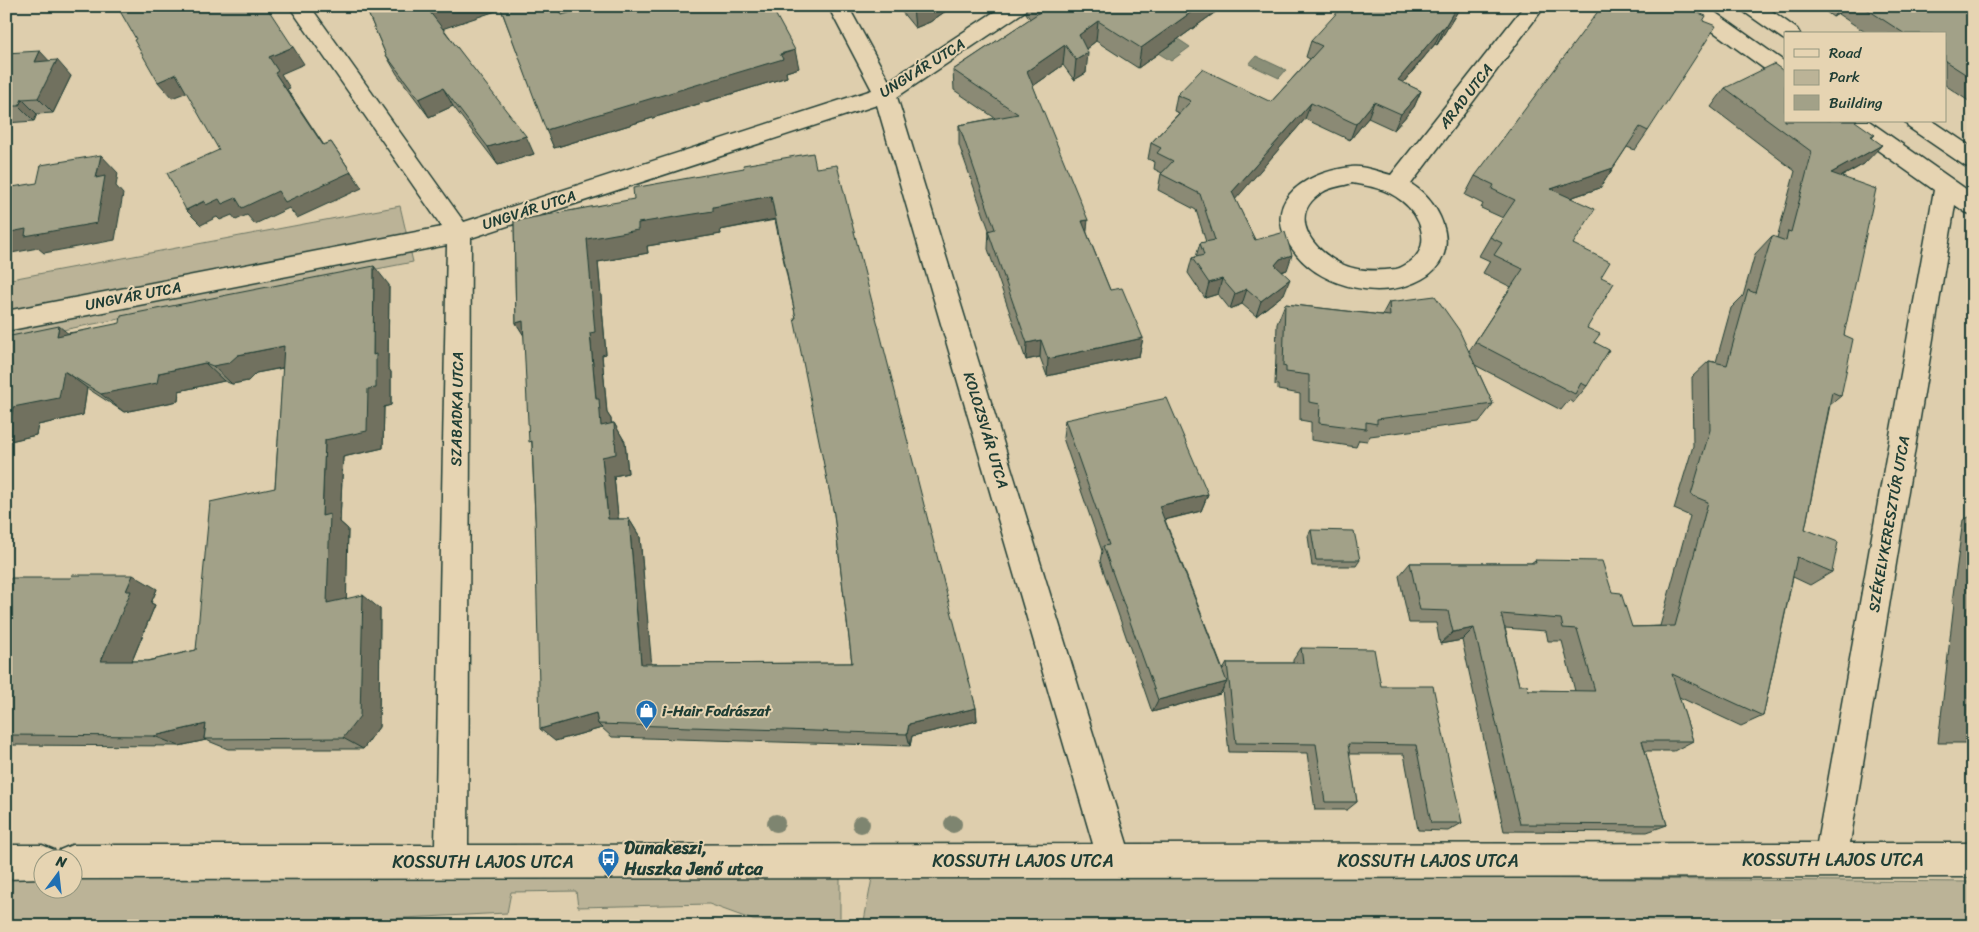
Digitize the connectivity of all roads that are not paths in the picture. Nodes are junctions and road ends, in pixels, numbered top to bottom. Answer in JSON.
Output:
{"nodes":[{"id":1,"x":299,"y":6,"type":"edge"},
{"id":2,"x":838,"y":6,"type":"edge"},
{"id":3,"x":1018,"y":6,"type":"edge"},
{"id":4,"x":1535,"y":6,"type":"edge"},
{"id":5,"x":1692,"y":6,"type":"edge"},
{"id":6,"x":1750,"y":6,"type":"edge"},
{"id":7,"x":1787,"y":32,"type":"edge"},
{"id":8,"x":1784,"y":72,"type":"edge"},
{"id":9,"x":885,"y":94,"type":"junction"},
{"id":10,"x":1855,"y":122,"type":"edge"},
{"id":11,"x":1917,"y":122,"type":"edge"},
{"id":12,"x":1973,"y":160,"type":"edge"},
{"id":13,"x":1396,"y":186,"type":"junction"},
{"id":14,"x":1946,"y":187,"type":"junction"},
{"id":15,"x":1973,"y":206,"type":"edge"},
{"id":16,"x":459,"y":233,"type":"junction"},
{"id":17,"x":6,"y":321,"type":"edge"},
{"id":18,"x":1831,"y":860,"type":"junction"},
{"id":19,"x":1973,"y":860,"type":"edge"},
{"id":20,"x":1116,"y":861,"type":"junction"},
{"id":21,"x":6,"y":862,"type":"edge"},
{"id":22,"x":32,"y":862,"type":"edge"},
{"id":23,"x":82,"y":862,"type":"edge"},
{"id":24,"x":451,"y":862,"type":"junction"}],
"edges":[{"from":1,"to":16,"type":"street"},
{"from":2,"to":9,"type":"street","name":"KOLOZSVÁR UTCA"},
{"from":3,"to":9,"type":"street","name":"UNGVÁR UTCA"},
{"from":4,"to":13,"type":"street","name":"ARAD UTCA"},
{"from":5,"to":8,"type":"street"},
{"from":6,"to":7,"type":"street"},
{"from":9,"to":16,"type":"street","name":"UNGVÁR UTCA"},
{"from":9,"to":20,"type":"street","name":"KOLOZSVÁR UTCA"},
{"from":10,"to":14,"type":"street"},
{"from":11,"to":12,"type":"street"},
{"from":13,"to":13,"type":"street"},
{"from":14,"to":15,"type":"street"},
{"from":14,"to":18,"type":"street","name":"SZÉKELYKERESZTÚR UTCA"},
{"from":16,"to":17,"type":"street","name":"UNGVÁR UTCA"},
{"from":16,"to":24,"type":"street","name":"SZABADKA UTCA"},
{"from":18,"to":19,"type":"street","name":"KOSSUTH LAJOS UTCA"},
{"from":18,"to":20,"type":"street","name":"KOSSUTH LAJOS UTCA"},
{"from":20,"to":24,"type":"street","name":"KOSSUTH LAJOS UTCA"},
{"from":21,"to":22,"type":"street"},
{"from":23,"to":24,"type":"street","name":"KOSSUTH LAJOS UTCA"}]}
